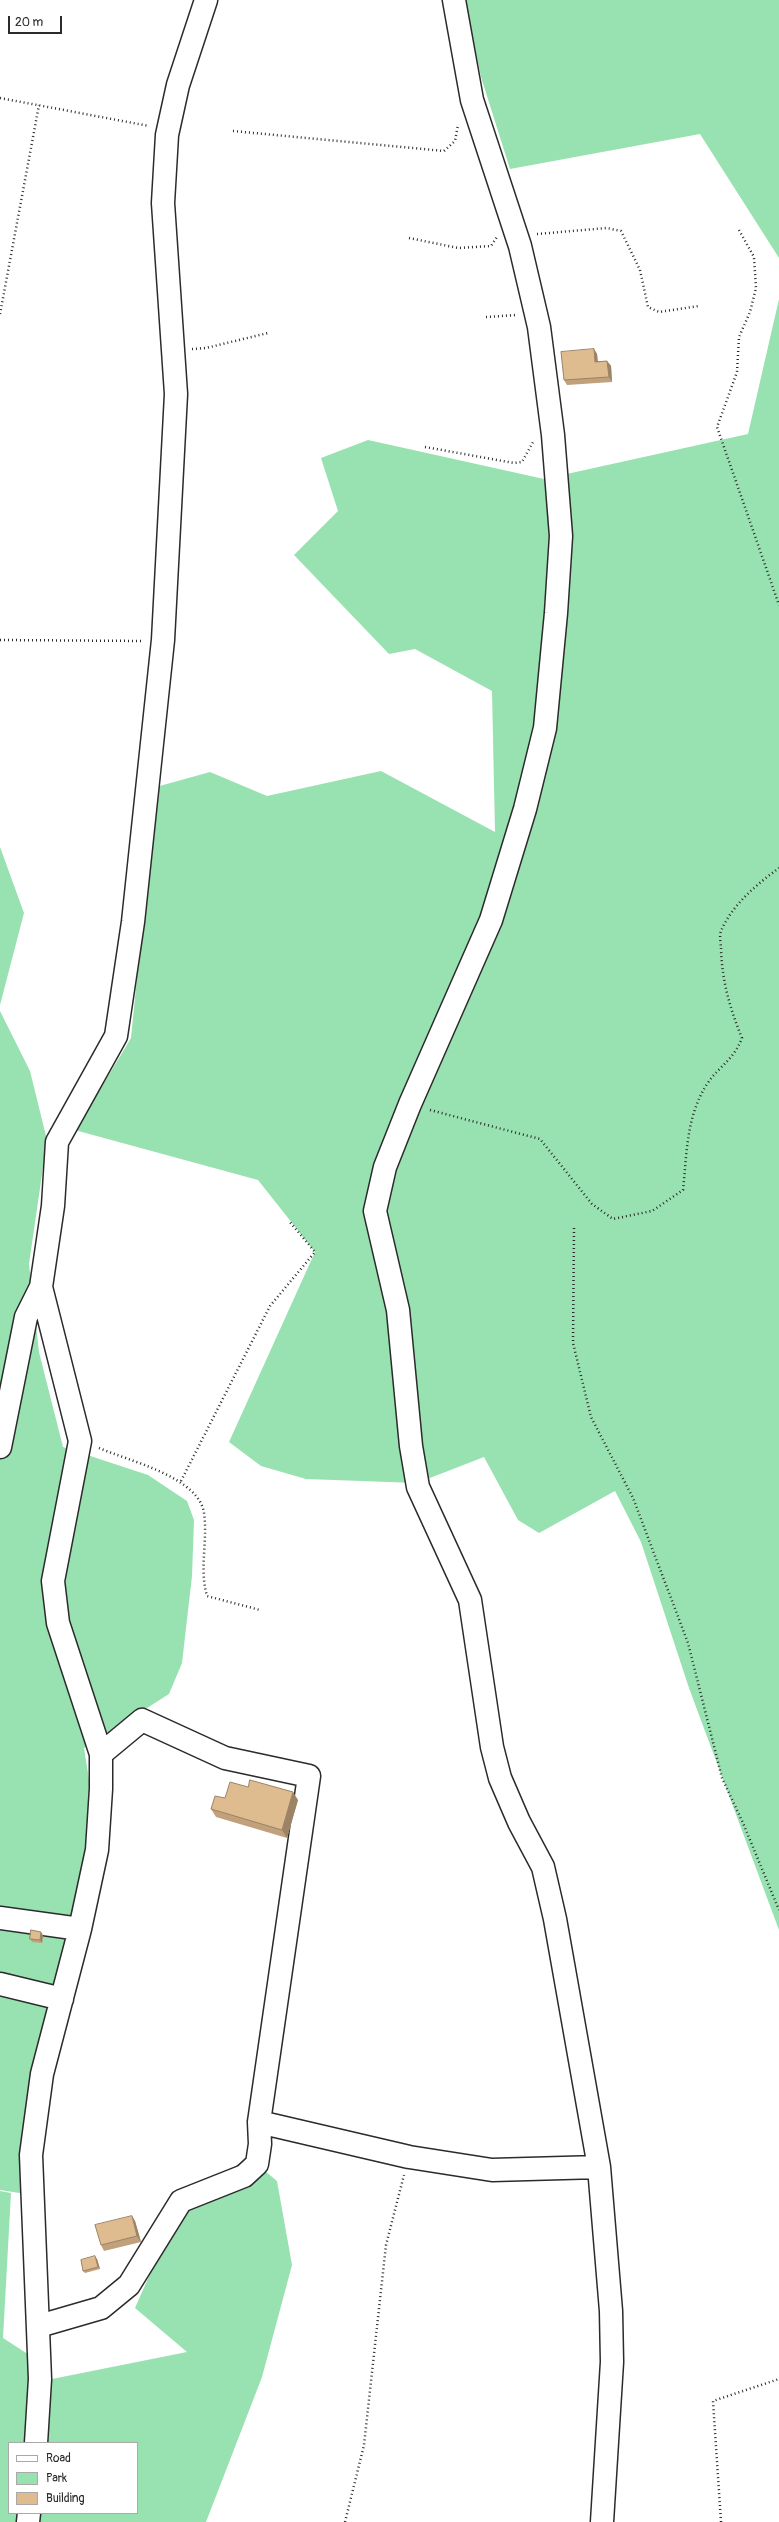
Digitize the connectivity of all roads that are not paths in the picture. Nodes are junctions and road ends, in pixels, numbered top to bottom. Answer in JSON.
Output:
{"nodes":[{"id":1,"x":206,"y":0,"type":"edge"},
{"id":2,"x":454,"y":0,"type":"edge"},
{"id":3,"x":41,"y":1287,"type":"junction"},
{"id":4,"x":0,"y":1447,"type":"edge"},
{"id":5,"x":101,"y":1754,"type":"junction"},
{"id":6,"x":0,"y":1918,"type":"edge"},
{"id":7,"x":80,"y":1929,"type":"junction"},
{"id":8,"x":0,"y":1984,"type":"edge"},
{"id":9,"x":62,"y":1999,"type":"junction"},
{"id":10,"x":259,"y":2122,"type":"junction"},
{"id":11,"x":599,"y":2167,"type":"junction"},
{"id":12,"x":39,"y":2326,"type":"junction"},
{"id":13,"x":36,"y":2442,"type":"edge"},
{"id":14,"x":602,"y":2522,"type":"edge"}],
"edges":[{"from":1,"to":3,"type":"street"},
{"from":2,"to":11,"type":"street"},
{"from":3,"to":4,"type":"street"},
{"from":3,"to":5,"type":"street"},
{"from":5,"to":7,"type":"street"},
{"from":5,"to":10,"type":"street"},
{"from":6,"to":7,"type":"street"},
{"from":7,"to":9,"type":"street"},
{"from":8,"to":9,"type":"street"},
{"from":9,"to":12,"type":"street"},
{"from":10,"to":11,"type":"street"},
{"from":10,"to":12,"type":"street"},
{"from":11,"to":14,"type":"street"},
{"from":12,"to":13,"type":"street"}]}
